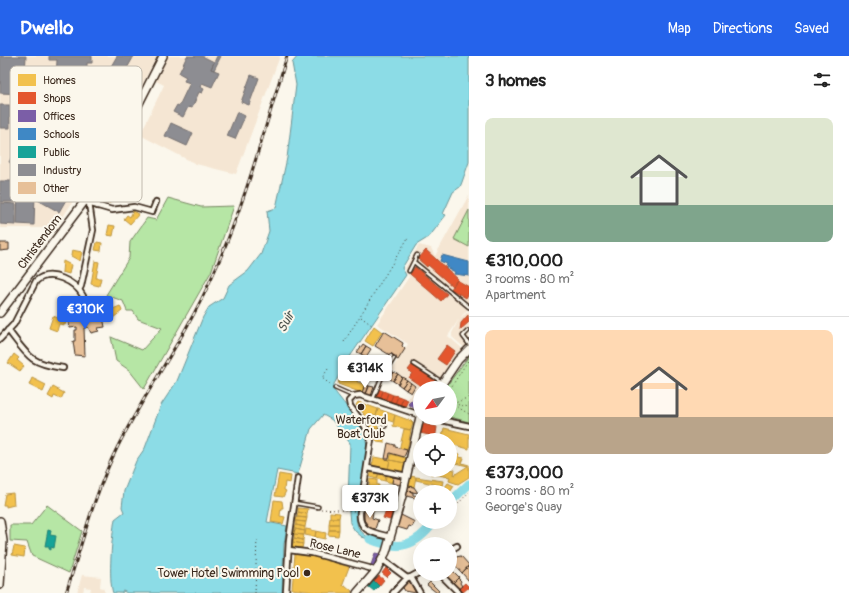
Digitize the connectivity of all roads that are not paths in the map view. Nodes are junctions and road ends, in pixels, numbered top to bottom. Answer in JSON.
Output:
{"nodes":[{"id":1,"x":163,"y":56,"type":"edge"},
{"id":2,"x":142,"y":97,"type":"edge"},
{"id":3,"x":99,"y":202,"type":"edge"},
{"id":4,"x":156,"y":202,"type":"dead end"},
{"id":5,"x":86,"y":203,"type":"junction"},
{"id":6,"x":97,"y":206,"type":"junction"},
{"id":7,"x":417,"y":255,"type":"dead end"},
{"id":8,"x":414,"y":262,"type":"junction"},
{"id":9,"x":409,"y":271,"type":"dead end"},
{"id":10,"x":79,"y":290,"type":"junction"},
{"id":11,"x":83,"y":296,"type":"dead end"},
{"id":12,"x":469,"y":307,"type":"edge"},
{"id":13,"x":0,"y":313,"type":"edge"},
{"id":14,"x":8,"y":330,"type":"junction"},
{"id":15,"x":468,"y":331,"type":"dead end"},
{"id":16,"x":0,"y":339,"type":"edge"},
{"id":17,"x":469,"y":344,"type":"edge"},
{"id":18,"x":469,"y":349,"type":"edge"},
{"id":19,"x":391,"y":356,"type":"dead end"},
{"id":20,"x":394,"y":358,"type":"dead end"},
{"id":21,"x":414,"y":364,"type":"dead end"},
{"id":22,"x":63,"y":368,"type":"dead end"},
{"id":23,"x":382,"y":374,"type":"junction"},
{"id":24,"x":436,"y":381,"type":"edge"},
{"id":25,"x":444,"y":381,"type":"edge"},
{"id":26,"x":334,"y":388,"type":"road end"},
{"id":27,"x":354,"y":396,"type":"junction"},
{"id":28,"x":373,"y":399,"type":"junction"},
{"id":29,"x":413,"y":413,"type":"edge"},
{"id":30,"x":457,"y":423,"type":"edge"},
{"id":31,"x":418,"y":425,"type":"edge"},
{"id":32,"x":385,"y":426,"type":"dead end"},
{"id":33,"x":469,"y":426,"type":"edge"},
{"id":34,"x":381,"y":429,"type":"dead end"},
{"id":35,"x":368,"y":468,"type":"junction"},
{"id":36,"x":407,"y":476,"type":"junction"},
{"id":37,"x":298,"y":478,"type":"dead end"},
{"id":38,"x":295,"y":503,"type":"junction"},
{"id":39,"x":318,"y":508,"type":"road end"},
{"id":40,"x":0,"y":521,"type":"edge"},
{"id":41,"x":390,"y":539,"type":"junction"},
{"id":42,"x":289,"y":550,"type":"junction"},
{"id":43,"x":383,"y":560,"type":"junction"},
{"id":44,"x":376,"y":571,"type":"junction"},
{"id":45,"x":413,"y":575,"type":"edge"},
{"id":46,"x":409,"y":577,"type":"junction"},
{"id":47,"x":447,"y":581,"type":"edge"},
{"id":48,"x":0,"y":585,"type":"edge"},
{"id":49,"x":286,"y":593,"type":"edge"},
{"id":50,"x":357,"y":593,"type":"edge"},
{"id":51,"x":393,"y":593,"type":"edge"},
{"id":52,"x":420,"y":593,"type":"edge"},
{"id":53,"x":459,"y":593,"type":"edge"}],
"edges":[{"from":1,"to":2,"type":"street","name":"Christendom"},
{"from":3,"to":6,"type":"street"},
{"from":4,"to":6,"type":"street"},
{"from":5,"to":6,"type":"street"},
{"from":5,"to":10,"type":"street"},
{"from":5,"to":13,"type":"street","name":"Christendom"},
{"from":7,"to":8,"type":"lane"},
{"from":8,"to":9,"type":"lane"},
{"from":8,"to":12,"type":"lane"},
{"from":10,"to":11,"type":"street"},
{"from":10,"to":14,"type":"street"},
{"from":14,"to":16,"type":"street"},
{"from":14,"to":22,"type":"street"},
{"from":15,"to":17,"type":"lane"},
{"from":18,"to":25,"type":"street"},
{"from":19,"to":23,"type":"lane"},
{"from":20,"to":23,"type":"lane"},
{"from":21,"to":24,"type":"lane"},
{"from":23,"to":28,"type":"lane"},
{"from":26,"to":27,"type":"lane"},
{"from":27,"to":28,"type":"street"},
{"from":27,"to":35,"type":"street"},
{"from":28,"to":29,"type":"street"},
{"from":30,"to":33,"type":"street"},
{"from":31,"to":36,"type":"street"},
{"from":32,"to":34,"type":"lane"},
{"from":35,"to":36,"type":"street"},
{"from":35,"to":41,"type":"street"},
{"from":36,"to":41,"type":"street"},
{"from":37,"to":38,"type":"street"},
{"from":38,"to":39,"type":"lane"},
{"from":38,"to":42,"type":"street"},
{"from":40,"to":48,"type":"street"},
{"from":41,"to":43,"type":"street"},
{"from":42,"to":44,"type":"street","name":"Rose Lane"},
{"from":42,"to":49,"type":"street"},
{"from":43,"to":44,"type":"street"},
{"from":43,"to":46,"type":"street"},
{"from":44,"to":50,"type":"street"},
{"from":45,"to":46,"type":"street"},
{"from":46,"to":51,"type":"street"},
{"from":46,"to":52,"type":"street"},
{"from":47,"to":53,"type":"street"}]}
